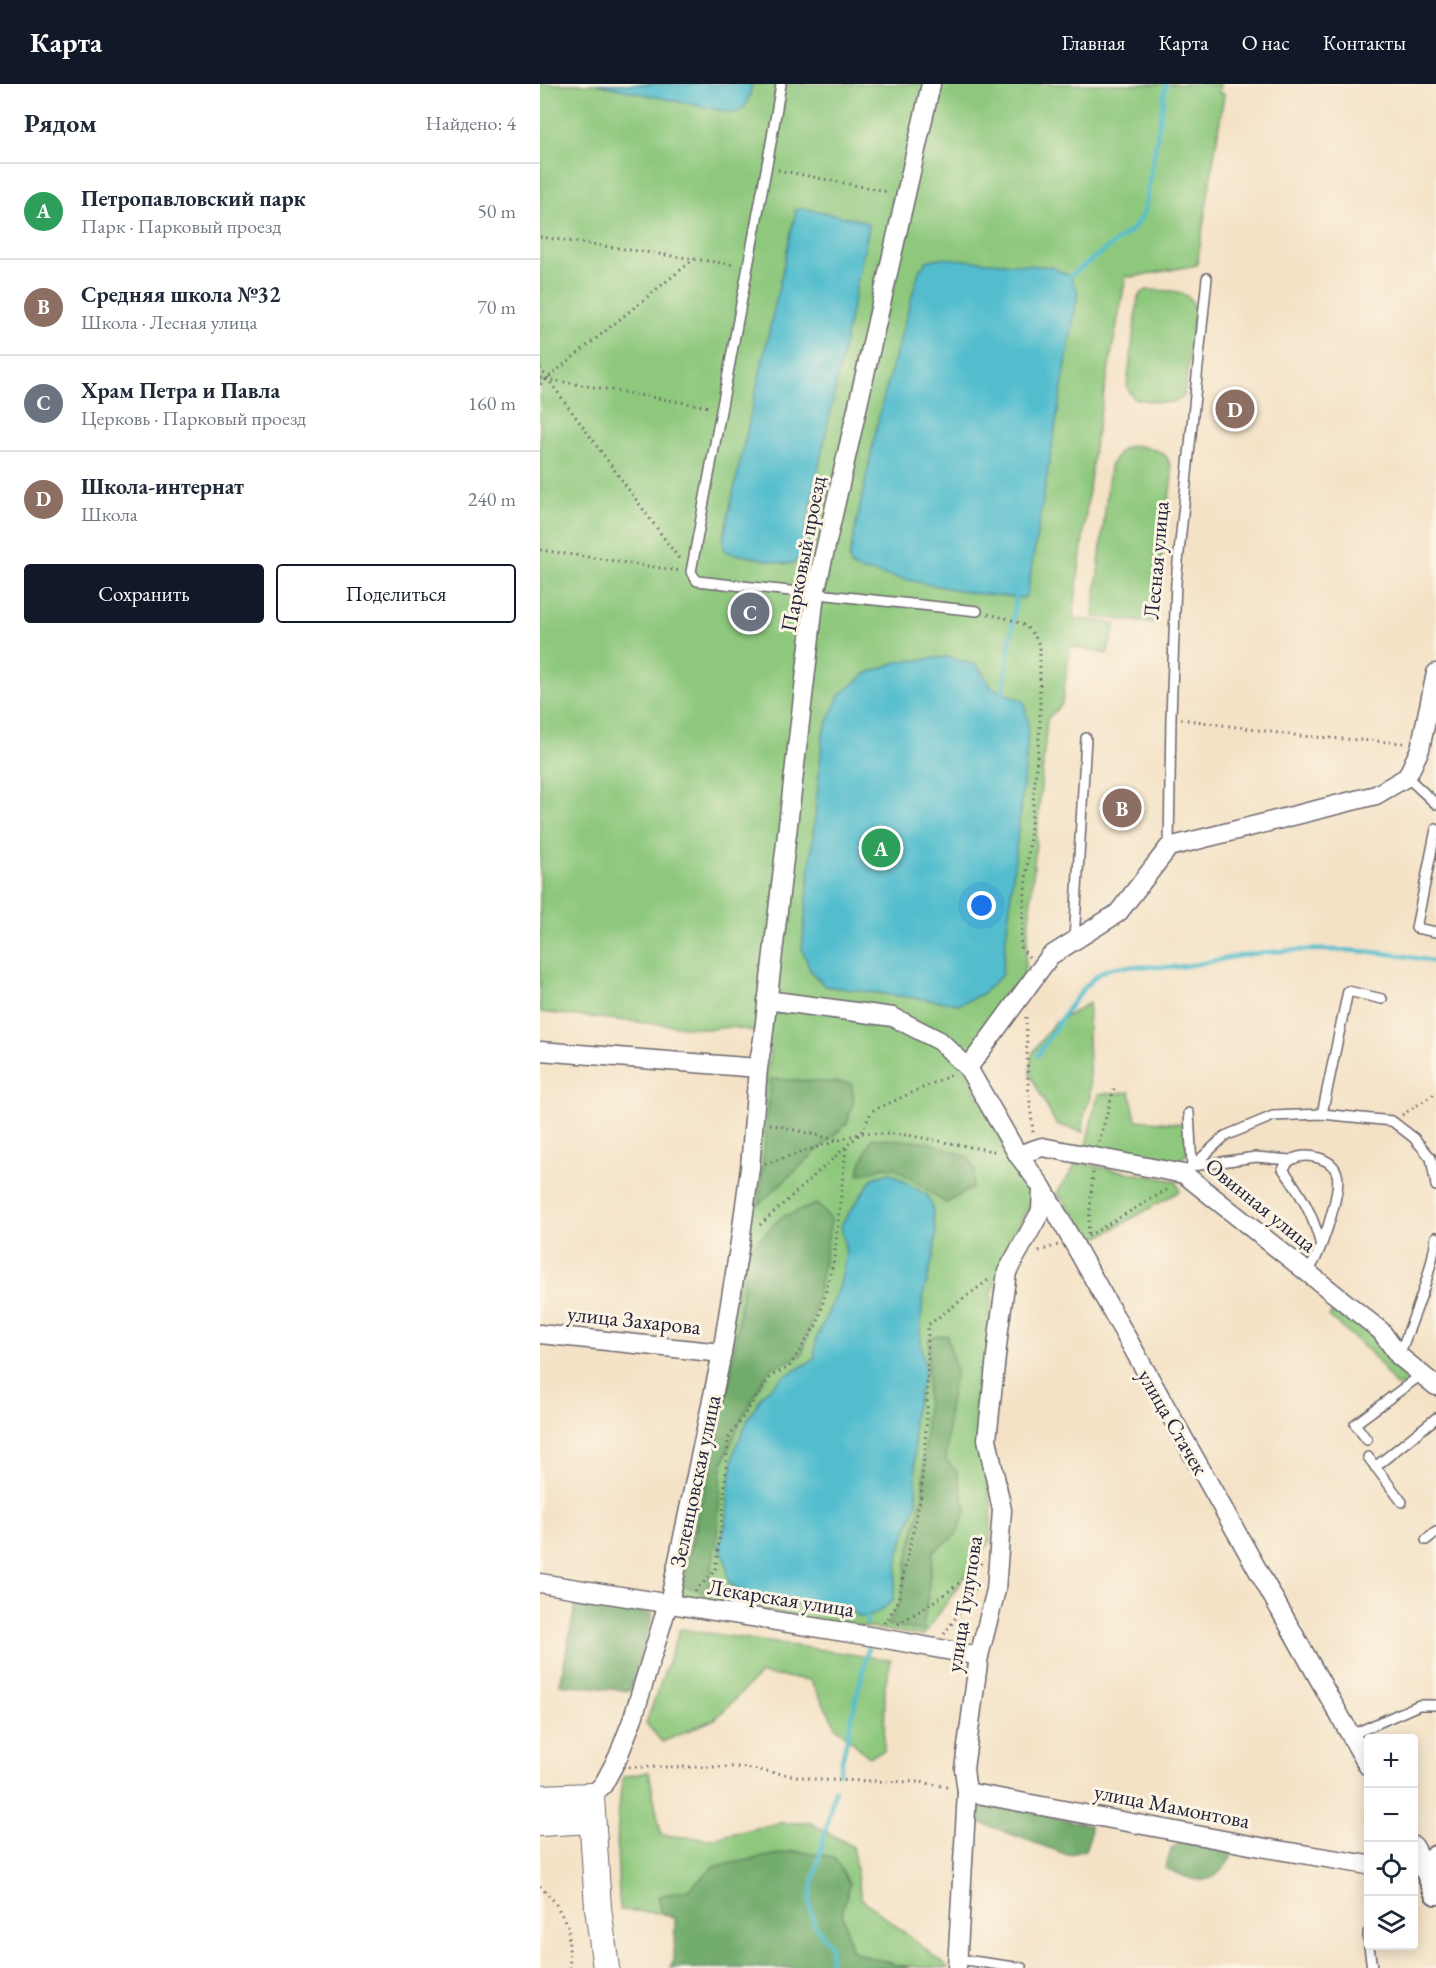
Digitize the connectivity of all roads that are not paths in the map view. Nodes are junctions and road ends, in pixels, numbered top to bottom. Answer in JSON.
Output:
{"nodes":[{"id":1,"x":781,"y":84,"type":"edge"},
{"id":2,"x":931,"y":84,"type":"edge"},
{"id":3,"x":1207,"y":278,"type":"dead end"},
{"id":4,"x":815,"y":594,"type":"junction"},
{"id":5,"x":977,"y":611,"type":"road end"},
{"id":6,"x":1436,"y":673,"type":"edge"},
{"id":7,"x":1086,"y":738,"type":"dead end"},
{"id":8,"x":1426,"y":745,"type":"edge"},
{"id":9,"x":1407,"y":777,"type":"junction"},
{"id":10,"x":1436,"y":804,"type":"edge"},
{"id":11,"x":1436,"y":829,"type":"edge"},
{"id":12,"x":1169,"y":847,"type":"junction"},
{"id":13,"x":1436,"y":932,"type":"edge"},
{"id":14,"x":1074,"y":941,"type":"junction"},
{"id":15,"x":1382,"y":999,"type":"dead end"},
{"id":16,"x":767,"y":1000,"type":"junction"},
{"id":17,"x":763,"y":1039,"type":"joint"},
{"id":18,"x":540,"y":1051,"type":"edge"},
{"id":19,"x":758,"y":1068,"type":"junction"},
{"id":20,"x":972,"y":1074,"type":"junction"},
{"id":21,"x":1189,"y":1113,"type":"dead end"},
{"id":22,"x":1322,"y":1114,"type":"junction"},
{"id":23,"x":1026,"y":1152,"type":"junction"},
{"id":24,"x":1290,"y":1160,"type":"junction"},
{"id":25,"x":1188,"y":1170,"type":"junction"},
{"id":26,"x":1436,"y":1186,"type":"edge"},
{"id":27,"x":1042,"y":1187,"type":"junction"},
{"id":28,"x":1436,"y":1237,"type":"edge"},
{"id":29,"x":1321,"y":1246,"type":"junction"},
{"id":30,"x":1307,"y":1272,"type":"junction"},
{"id":31,"x":540,"y":1334,"type":"edge"},
{"id":32,"x":722,"y":1353,"type":"junction"},
{"id":33,"x":1399,"y":1356,"type":"junction"},
{"id":34,"x":1421,"y":1375,"type":"junction"},
{"id":35,"x":1436,"y":1386,"type":"edge"},
{"id":36,"x":1436,"y":1418,"type":"edge"},
{"id":37,"x":1367,"y":1440,"type":"dead end"},
{"id":38,"x":1368,"y":1457,"type":"dead end"},
{"id":39,"x":1375,"y":1467,"type":"junction"},
{"id":40,"x":1402,"y":1502,"type":"dead end"},
{"id":41,"x":1436,"y":1532,"type":"edge"},
{"id":42,"x":1426,"y":1540,"type":"dead end"},
{"id":43,"x":540,"y":1583,"type":"edge"},
{"id":44,"x":674,"y":1605,"type":"junction"},
{"id":45,"x":979,"y":1656,"type":"junction"},
{"id":46,"x":1436,"y":1705,"type":"edge"},
{"id":47,"x":1351,"y":1735,"type":"junction"},
{"id":48,"x":1364,"y":1759,"type":"edge"},
{"id":49,"x":967,"y":1792,"type":"junction"},
{"id":50,"x":540,"y":1798,"type":"edge"},
{"id":51,"x":591,"y":1808,"type":"junction"},
{"id":52,"x":540,"y":1823,"type":"edge"},
{"id":53,"x":1422,"y":1858,"type":"edge"},
{"id":54,"x":1364,"y":1864,"type":"edge"},
{"id":55,"x":1436,"y":1893,"type":"edge"},
{"id":56,"x":598,"y":1908,"type":"junction"},
{"id":57,"x":1370,"y":1950,"type":"edge"},
{"id":58,"x":958,"y":1964,"type":"edge"},
{"id":59,"x":598,"y":1968,"type":"edge"},
{"id":60,"x":606,"y":1968,"type":"edge"},
{"id":61,"x":1022,"y":1968,"type":"edge"},
{"id":62,"x":1372,"y":1968,"type":"edge"}],
"edges":[{"from":1,"to":4,"type":"lane"},
{"from":2,"to":4,"type":"street","name":"Парковый проезд"},
{"from":3,"to":12,"type":"lane","name":"Лесная улица"},
{"from":4,"to":5,"type":"lane"},
{"from":4,"to":16,"type":"street","name":"Парковый проезд"},
{"from":6,"to":8,"type":"street"},
{"from":7,"to":14,"type":"lane"},
{"from":8,"to":9,"type":"street"},
{"from":9,"to":10,"type":"lane"},
{"from":9,"to":12,"type":"street"},
{"from":11,"to":13,"type":"lane"},
{"from":12,"to":14,"type":"street"},
{"from":14,"to":20,"type":"street"},
{"from":15,"to":22,"type":"lane"},
{"from":16,"to":17,"type":"street","name":"Парковый проезд"},
{"from":16,"to":20,"type":"street","name":"улица Стачек"},
{"from":17,"to":19,"type":"street","name":"Зеленцовская улица"},
{"from":18,"to":19,"type":"street"},
{"from":19,"to":32,"type":"street","name":"Зеленцовская улица"},
{"from":20,"to":23,"type":"street","name":"улица Стачек"},
{"from":21,"to":25,"type":"lane"},
{"from":22,"to":25,"type":"lane"},
{"from":22,"to":26,"type":"lane"},
{"from":23,"to":25,"type":"street","name":"Овинная улица"},
{"from":23,"to":27,"type":"street","name":"улица Стачек"},
{"from":24,"to":25,"type":"lane"},
{"from":24,"to":29,"type":"lane"},
{"from":24,"to":29,"type":"lane"},
{"from":25,"to":30,"type":"street","name":"Овинная улица"},
{"from":27,"to":45,"type":"street","name":"улица Тулупова"},
{"from":27,"to":47,"type":"street","name":"улица Стачек"},
{"from":28,"to":33,"type":"lane"},
{"from":29,"to":30,"type":"lane"},
{"from":30,"to":33,"type":"street","name":"Овинная улица"},
{"from":31,"to":32,"type":"street","name":"улица Захарова"},
{"from":32,"to":44,"type":"street","name":"Зеленцовская улица"},
{"from":33,"to":34,"type":"street","name":"Овинная улица"},
{"from":34,"to":35,"type":"street","name":"Овинная улица"},
{"from":34,"to":37,"type":"lane"},
{"from":36,"to":39,"type":"lane"},
{"from":38,"to":39,"type":"lane"},
{"from":39,"to":40,"type":"lane"},
{"from":41,"to":42,"type":"lane"},
{"from":43,"to":44,"type":"street","name":"Лекарская улица"},
{"from":44,"to":45,"type":"street","name":"Лекарская улица"},
{"from":44,"to":51,"type":"street","name":"Зеленцовская улица"},
{"from":45,"to":49,"type":"street","name":"улица Тулупова"},
{"from":46,"to":47,"type":"lane"},
{"from":47,"to":48,"type":"street","name":"улица Стачек"},
{"from":49,"to":54,"type":"street","name":"улица Мамонтова"},
{"from":49,"to":58,"type":"street","name":"улица Тулупова"},
{"from":50,"to":51,"type":"main road"},
{"from":51,"to":52,"type":"main road"},
{"from":51,"to":56,"type":"main road"},
{"from":53,"to":55,"type":"street"},
{"from":56,"to":59,"type":"street"},
{"from":56,"to":60,"type":"main road"},
{"from":57,"to":62,"type":"lane"},
{"from":58,"to":61,"type":"lane"}]}
